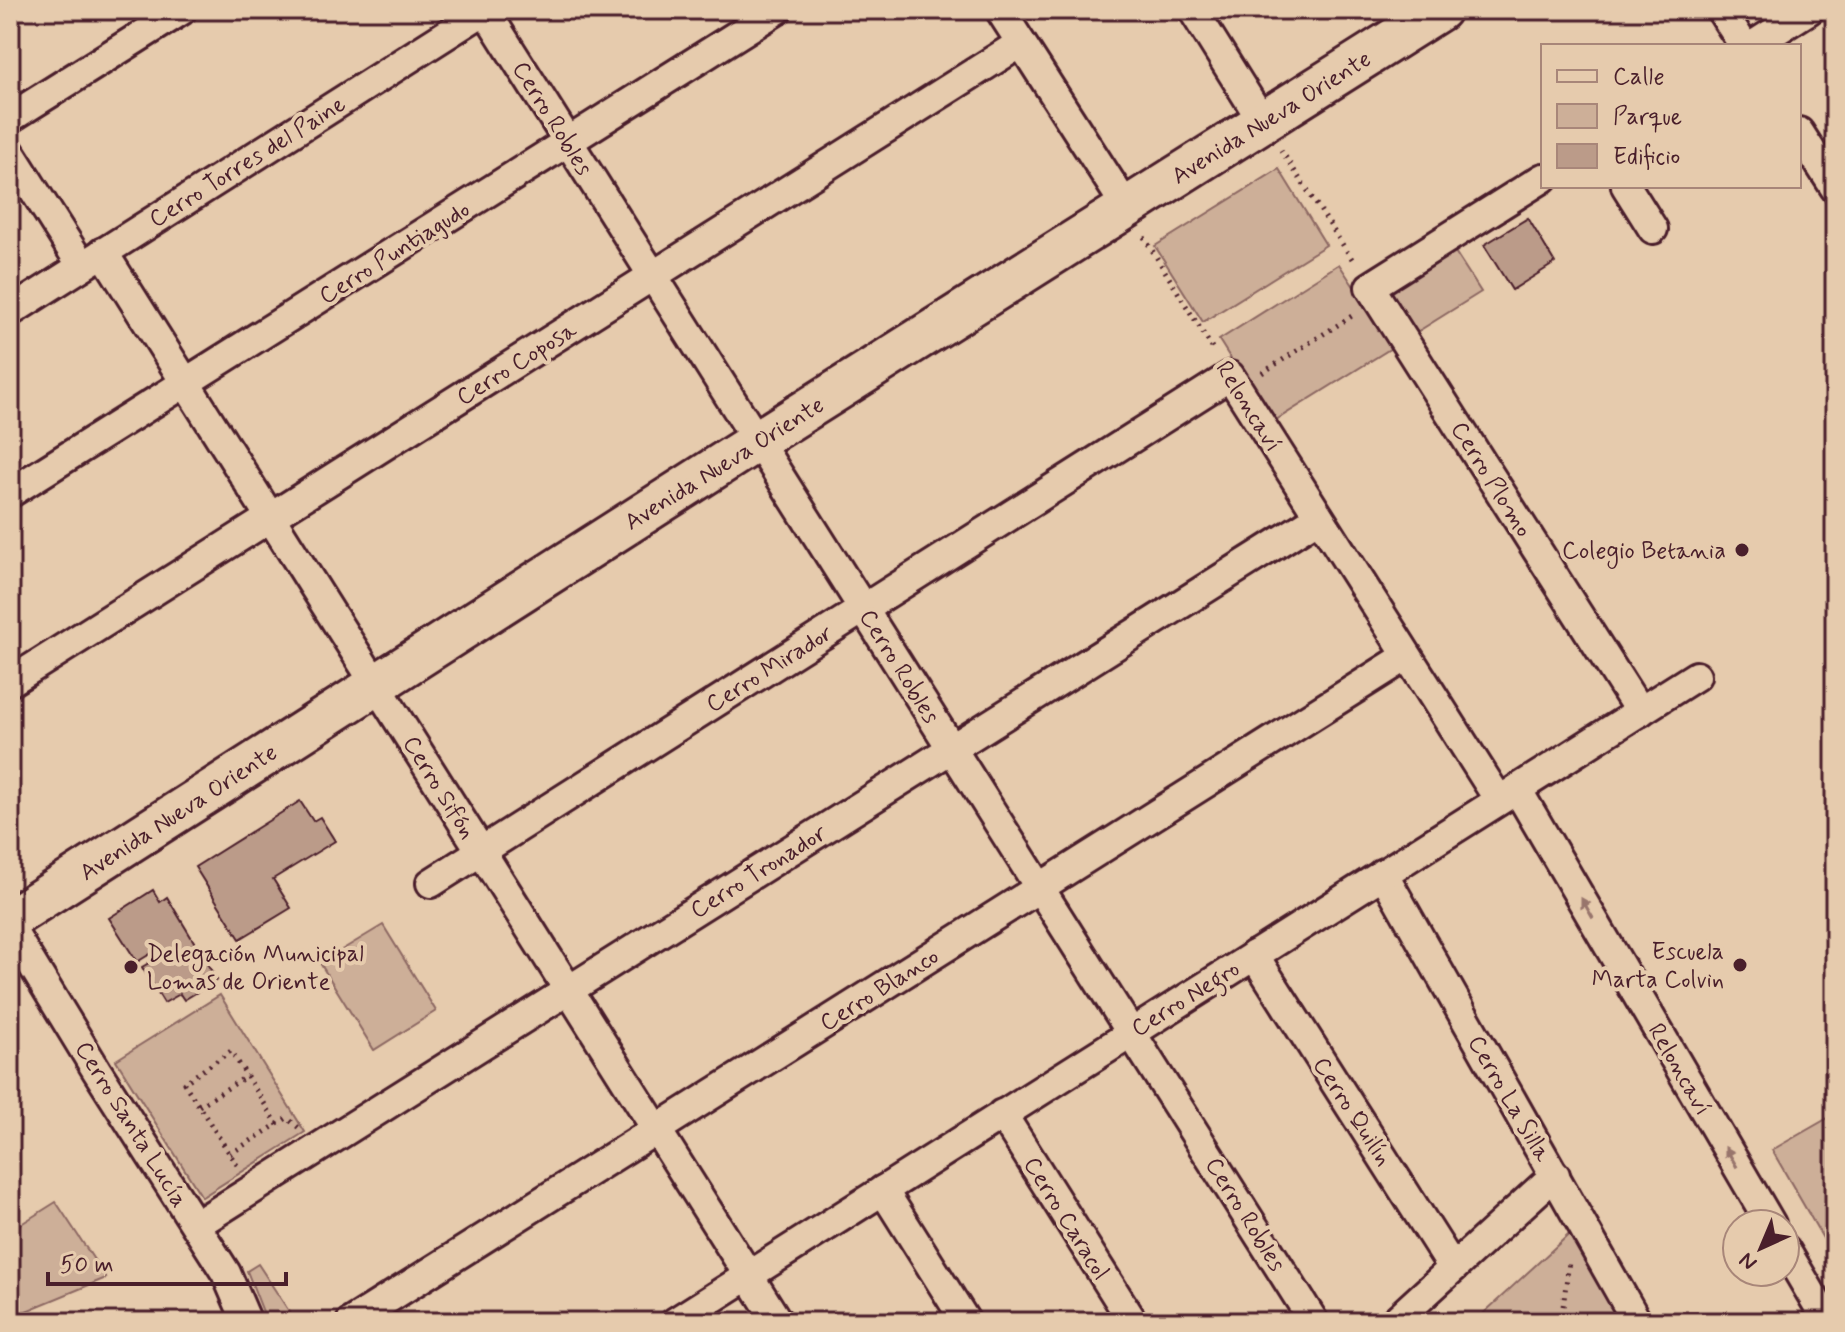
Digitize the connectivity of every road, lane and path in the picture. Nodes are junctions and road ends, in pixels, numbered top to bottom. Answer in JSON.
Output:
{"nodes":[{"id":1,"x":182,"y":10,"type":"edge"},
{"id":2,"x":485,"y":10,"type":"edge"},
{"id":3,"x":777,"y":10,"type":"edge"},
{"id":4,"x":1000,"y":10,"type":"edge"},
{"id":5,"x":1193,"y":10,"type":"edge"},
{"id":6,"x":1440,"y":10,"type":"edge"},
{"id":7,"x":1721,"y":10,"type":"edge"},
{"id":8,"x":1809,"y":10,"type":"edge"},
{"id":9,"x":1021,"y":43,"type":"junction"},
{"id":10,"x":1743,"y":44,"type":"edge"},
{"id":11,"x":1755,"y":44,"type":"edge"},
{"id":12,"x":10,"y":118,"type":"edge"},
{"id":13,"x":1263,"y":122,"type":"junction"},
{"id":14,"x":1801,"y":135,"type":"edge"},
{"id":15,"x":568,"y":142,"type":"junction"},
{"id":16,"x":10,"y":152,"type":"edge"},
{"id":17,"x":1541,"y":179,"type":"edge"},
{"id":18,"x":1833,"y":179,"type":"edge"},
{"id":19,"x":1627,"y":188,"type":"edge"},
{"id":20,"x":1127,"y":208,"type":"junction"},
{"id":21,"x":1653,"y":229,"type":"dead end"},
{"id":22,"x":93,"y":259,"type":"junction"},
{"id":23,"x":653,"y":276,"type":"junction"},
{"id":24,"x":1374,"y":294,"type":"junction"},
{"id":25,"x":10,"y":312,"type":"edge"},
{"id":26,"x":1233,"y":382,"type":"junction"},
{"id":27,"x":185,"y":383,"type":"junction"},
{"id":28,"x":757,"y":441,"type":"junction"},
{"id":29,"x":10,"y":493,"type":"edge"},
{"id":30,"x":1319,"y":517,"type":"junction"},
{"id":31,"x":270,"y":518,"type":"junction"},
{"id":32,"x":863,"y":608,"type":"junction"},
{"id":33,"x":1407,"y":656,"type":"junction"},
{"id":34,"x":1696,"y":676,"type":"dead end"},
{"id":35,"x":10,"y":682,"type":"edge"},
{"id":36,"x":376,"y":684,"type":"junction"},
{"id":37,"x":1640,"y":712,"type":"junction"},
{"id":38,"x":952,"y":749,"type":"junction"},
{"id":39,"x":1508,"y":795,"type":"junction"},
{"id":40,"x":481,"y":851,"type":"junction"},
{"id":41,"x":1383,"y":873,"type":"junction"},
{"id":42,"x":431,"y":883,"type":"dead end"},
{"id":43,"x":1040,"y":887,"type":"junction"},
{"id":44,"x":10,"y":919,"type":"edge"},
{"id":45,"x":10,"y":928,"type":"edge"},
{"id":46,"x":1254,"y":955,"type":"junction"},
{"id":47,"x":568,"y":990,"type":"junction"},
{"id":48,"x":1132,"y":1032,"type":"junction"},
{"id":49,"x":247,"y":1076,"type":"junction"},
{"id":50,"x":199,"y":1106,"type":"junction"},
{"id":51,"x":1002,"y":1114,"type":"junction"},
{"id":52,"x":278,"y":1125,"type":"junction"},
{"id":53,"x":656,"y":1129,"type":"junction"},
{"id":54,"x":320,"y":1147,"type":"junction"},
{"id":55,"x":230,"y":1154,"type":"junction"},
{"id":56,"x":1555,"y":1175,"type":"junction"},
{"id":57,"x":253,"y":1189,"type":"junction"},
{"id":58,"x":883,"y":1190,"type":"junction"},
{"id":59,"x":1761,"y":1208,"type":"edge"},
{"id":60,"x":1582,"y":1224,"type":"junction"},
{"id":61,"x":196,"y":1225,"type":"junction"},
{"id":62,"x":1453,"y":1268,"type":"junction"},
{"id":63,"x":748,"y":1275,"type":"junction"},
{"id":64,"x":1801,"y":1276,"type":"edge"},
{"id":65,"x":247,"y":1322,"type":"edge"},
{"id":66,"x":351,"y":1322,"type":"edge"},
{"id":67,"x":675,"y":1322,"type":"edge"},
{"id":68,"x":778,"y":1322,"type":"edge"},
{"id":69,"x":966,"y":1322,"type":"edge"},
{"id":70,"x":1133,"y":1322,"type":"edge"},
{"id":71,"x":1314,"y":1322,"type":"edge"},
{"id":72,"x":1394,"y":1322,"type":"edge"},
{"id":73,"x":1561,"y":1322,"type":"edge"},
{"id":74,"x":1637,"y":1322,"type":"edge"},
{"id":75,"x":1828,"y":1322,"type":"edge"}],
"edges":[{"from":1,"to":12,"type":"street"},
{"from":2,"to":15,"type":"street","name":"Cerro Robles"},
{"from":2,"to":22,"type":"street","name":"Cerro Torres del Paine"},
{"from":3,"to":15,"type":"street","name":"Cerro Puntiagudo"},
{"from":4,"to":9,"type":"street"},
{"from":5,"to":13,"type":"street"},
{"from":6,"to":13,"type":"street","name":"Avenida Nueva Oriente"},
{"from":7,"to":10,"type":"street"},
{"from":8,"to":11,"type":"street"},
{"from":9,"to":20,"type":"street"},
{"from":9,"to":23,"type":"street","name":"Cerro Coposa"},
{"from":13,"to":20,"type":"street","name":"Avenida Nueva Oriente"},
{"from":13,"to":24,"type":"path"},
{"from":14,"to":18,"type":"street"},
{"from":15,"to":23,"type":"street","name":"Cerro Robles"},
{"from":15,"to":27,"type":"street","name":"Cerro Puntiagudo"},
{"from":16,"to":22,"type":"street","name":"Cerro Sifón"},
{"from":17,"to":24,"type":"street"},
{"from":19,"to":21,"type":"street"},
{"from":20,"to":26,"type":"path","name":"Reloncaví"},
{"from":20,"to":28,"type":"street","name":"Avenida Nueva Oriente"},
{"from":22,"to":25,"type":"street","name":"Cerro Torres del Paine"},
{"from":22,"to":27,"type":"street","name":"Cerro Sifón"},
{"from":23,"to":28,"type":"street","name":"Cerro Robles"},
{"from":23,"to":31,"type":"street","name":"Cerro Coposa"},
{"from":24,"to":26,"type":"path"},
{"from":24,"to":37,"type":"street","name":"Cerro Plomo"},
{"from":26,"to":30,"type":"street","name":"Reloncaví"},
{"from":26,"to":32,"type":"street","name":"Cerro Mirador"},
{"from":27,"to":29,"type":"street","name":"Cerro Puntiagudo"},
{"from":27,"to":31,"type":"street","name":"Cerro Sifón"},
{"from":28,"to":32,"type":"street","name":"Cerro Robles"},
{"from":28,"to":36,"type":"street","name":"Avenida Nueva Oriente"},
{"from":30,"to":33,"type":"street","name":"Reloncaví"},
{"from":30,"to":38,"type":"street","name":"Cerro Tronador"},
{"from":31,"to":35,"type":"street","name":"Cerro Coposa"},
{"from":31,"to":36,"type":"street","name":"Cerro Sifón"},
{"from":32,"to":38,"type":"street","name":"Cerro Robles"},
{"from":32,"to":40,"type":"street","name":"Cerro Mirador"},
{"from":33,"to":39,"type":"street","name":"Reloncaví"},
{"from":33,"to":43,"type":"street","name":"Cerro Blanco"},
{"from":34,"to":37,"type":"street","name":"Cerro Negro"},
{"from":36,"to":40,"type":"street","name":"Cerro Sifón"},
{"from":36,"to":44,"type":"street","name":"Avenida Nueva Oriente"},
{"from":37,"to":39,"type":"street","name":"Cerro Negro"},
{"from":38,"to":43,"type":"street","name":"Cerro Robles"},
{"from":38,"to":47,"type":"street","name":"Cerro Tronador"},
{"from":39,"to":41,"type":"street","name":"Cerro Negro"},
{"from":59,"to":39,"type":"street","name":"Reloncaví","one_way":true},
{"from":40,"to":42,"type":"street","name":"Cerro Mirador"},
{"from":40,"to":47,"type":"street","name":"Cerro Sifón"},
{"from":41,"to":46,"type":"street","name":"Cerro Negro"},
{"from":41,"to":56,"type":"street","name":"Cerro La Silla"},
{"from":43,"to":48,"type":"street","name":"Cerro Robles"},
{"from":43,"to":53,"type":"street","name":"Cerro Blanco"},
{"from":45,"to":61,"type":"street","name":"Cerro Santa Lucía"},
{"from":46,"to":48,"type":"street","name":"Cerro Negro"},
{"from":46,"to":62,"type":"street","name":"Cerro Quilín"},
{"from":47,"to":53,"type":"street","name":"Cerro Sifón"},
{"from":47,"to":54,"type":"street","name":"Cerro Tronador"},
{"from":48,"to":51,"type":"street","name":"Cerro Negro"},
{"from":48,"to":71,"type":"street","name":"Cerro Robles"},
{"from":49,"to":50,"type":"path"},
{"from":49,"to":50,"type":"path"},
{"from":49,"to":52,"type":"path"},
{"from":50,"to":55,"type":"path"},
{"from":51,"to":58,"type":"street","name":"Cerro Negro"},
{"from":51,"to":70,"type":"street","name":"Cerro Caracol"},
{"from":52,"to":54,"type":"path"},
{"from":52,"to":55,"type":"path"},
{"from":53,"to":63,"type":"street","name":"Cerro Sifón"},
{"from":53,"to":66,"type":"street","name":"Cerro Blanco"},
{"from":54,"to":57,"type":"street","name":"Cerro Tronador"},
{"from":55,"to":57,"type":"path"},
{"from":56,"to":60,"type":"street","name":"Cerro La Silla"},
{"from":56,"to":62,"type":"street"},
{"from":57,"to":61,"type":"street","name":"Cerro Tronador"},
{"from":58,"to":63,"type":"street","name":"Cerro Negro"},
{"from":58,"to":69,"type":"street"},
{"from":60,"to":73,"type":"path"},
{"from":60,"to":74,"type":"street","name":"Cerro La Silla"},
{"from":61,"to":65,"type":"street","name":"Cerro Santa Lucía"},
{"from":62,"to":72,"type":"street"},
{"from":63,"to":67,"type":"street","name":"Cerro Negro"},
{"from":63,"to":68,"type":"street","name":"Cerro Sifón"},
{"from":64,"to":75,"type":"street"}]}
